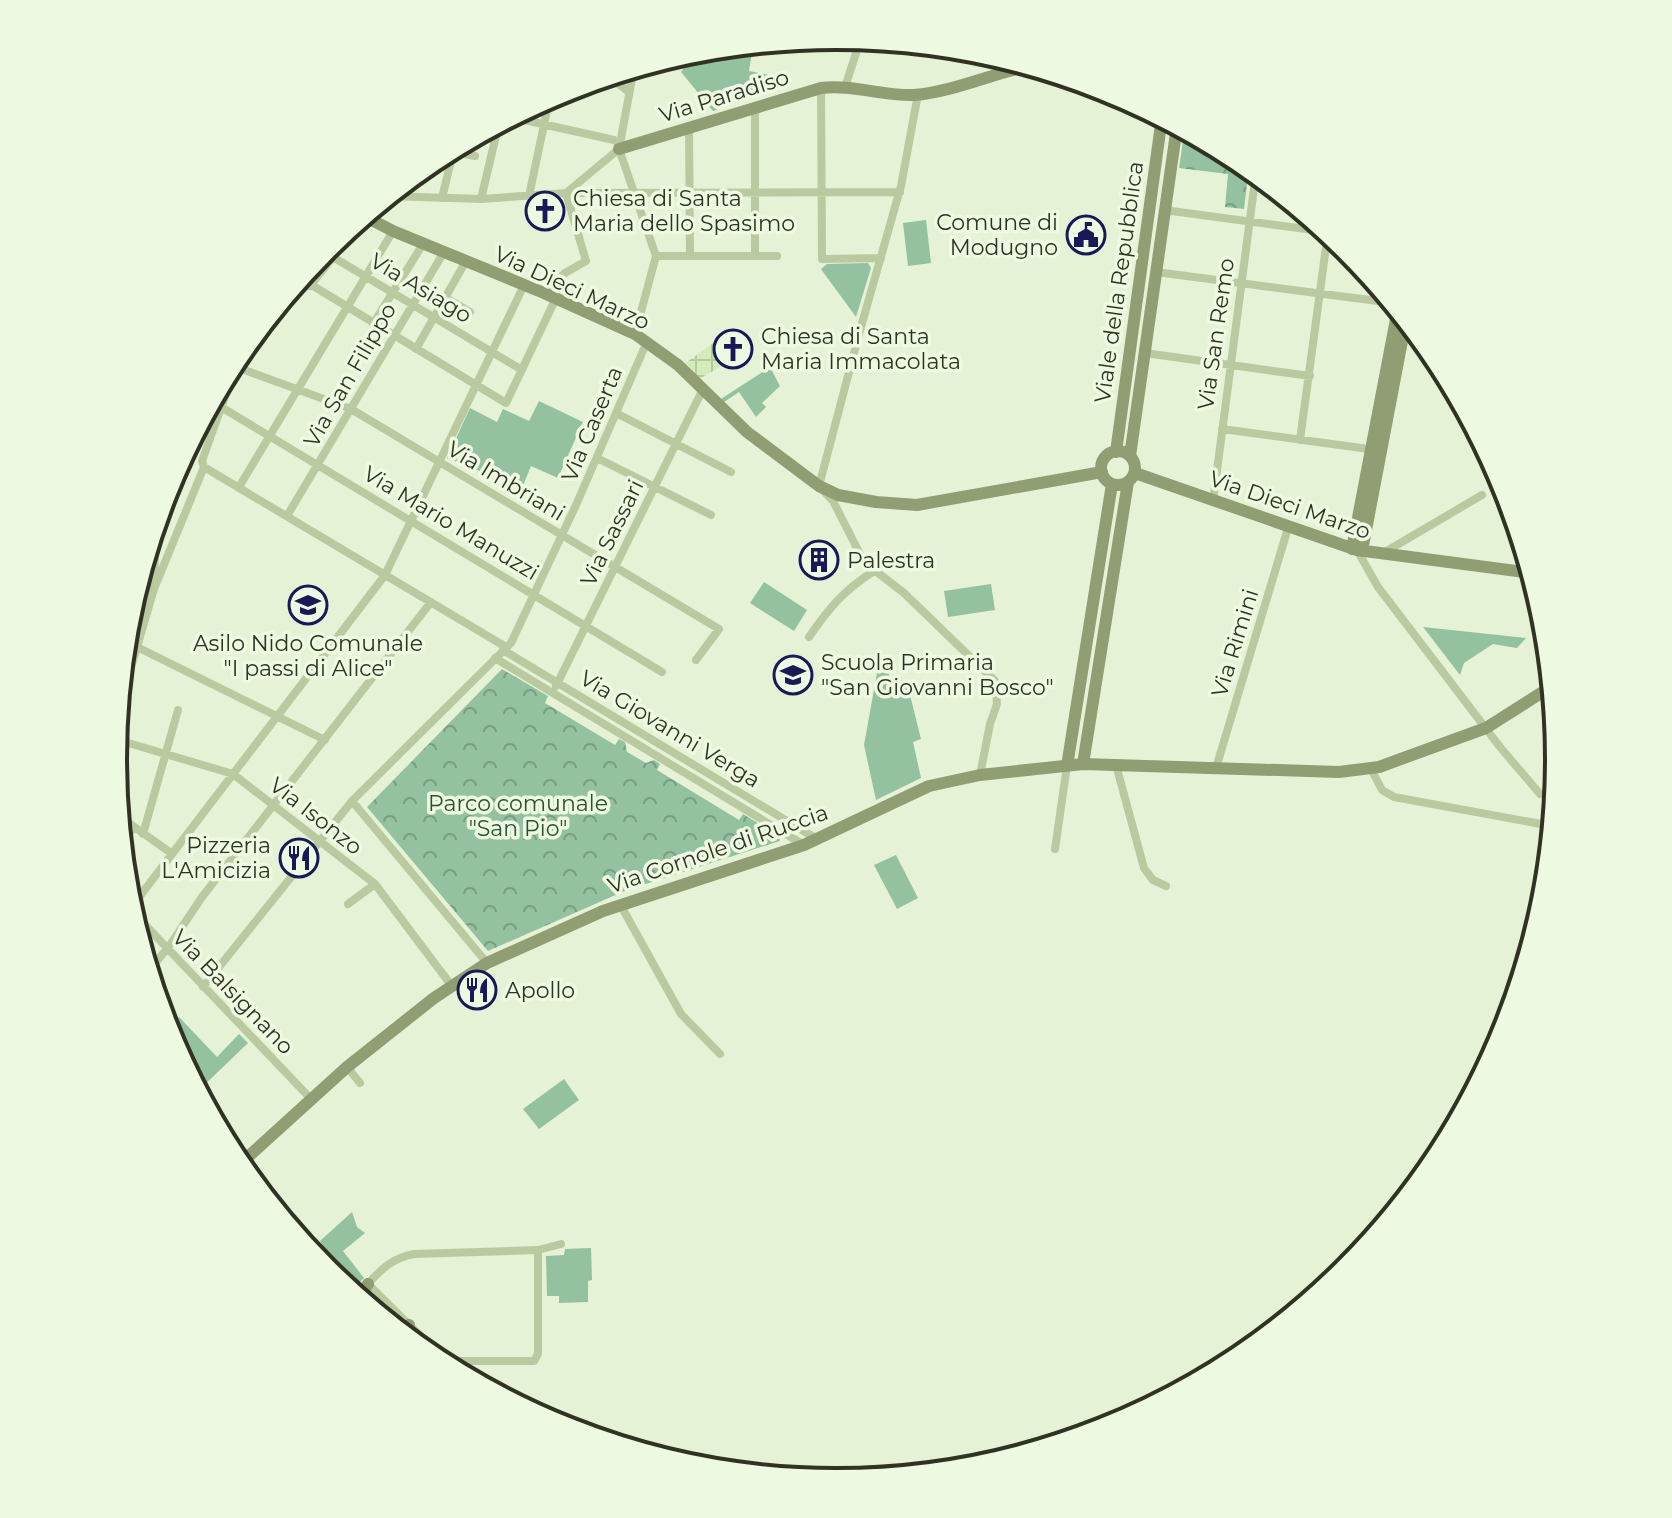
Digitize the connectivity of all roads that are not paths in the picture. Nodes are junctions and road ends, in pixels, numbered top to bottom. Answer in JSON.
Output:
{"nodes":[{"id":1,"x":857,"y":51,"type":"edge"},
{"id":2,"x":1006,"y":71,"type":"edge"},
{"id":3,"x":1002,"y":72,"type":"joint"},
{"id":4,"x":631,"y":81,"type":"edge"},
{"id":5,"x":619,"y":84,"type":"edge"},
{"id":6,"x":845,"y":87,"type":"junction"},
{"id":7,"x":821,"y":88,"type":"junction"},
{"id":8,"x":629,"y":92,"type":"junction"},
{"id":9,"x":918,"y":94,"type":"junction"},
{"id":10,"x":755,"y":107,"type":"junction"},
{"id":11,"x":547,"y":112,"type":"edge"},
{"id":12,"x":527,"y":121,"type":"edge"},
{"id":13,"x":545,"y":125,"type":"junction"},
{"id":14,"x":689,"y":126,"type":"junction"},
{"id":15,"x":1160,"y":129,"type":"edge"},
{"id":16,"x":1175,"y":137,"type":"edge"},
{"id":17,"x":496,"y":138,"type":"edge"},
{"id":18,"x":619,"y":146,"type":"junction"},
{"id":19,"x":467,"y":154,"type":"edge"},
{"id":20,"x":475,"y":156,"type":"dead end"},
{"id":21,"x":448,"y":165,"type":"edge"},
{"id":22,"x":1254,"y":187,"type":"edge"},
{"id":23,"x":900,"y":192,"type":"junction"},
{"id":24,"x":566,"y":193,"type":"junction"},
{"id":25,"x":691,"y":193,"type":"junction"},
{"id":26,"x":755,"y":193,"type":"junction"},
{"id":27,"x":820,"y":193,"type":"junction"},
{"id":28,"x":635,"y":194,"type":"junction"},
{"id":29,"x":529,"y":196,"type":"junction"},
{"id":30,"x":405,"y":197,"type":"edge"},
{"id":31,"x":442,"y":198,"type":"junction"},
{"id":32,"x":481,"y":199,"type":"junction"},
{"id":33,"x":1164,"y":210,"type":"junction"},
{"id":34,"x":375,"y":221,"type":"edge"},
{"id":35,"x":1250,"y":221,"type":"junction"},
{"id":36,"x":1306,"y":229,"type":"edge"},
{"id":37,"x":393,"y":231,"type":"junction"},
{"id":38,"x":423,"y":244,"type":"junction"},
{"id":39,"x":1326,"y":248,"type":"edge"},
{"id":40,"x":444,"y":252,"type":"junction"},
{"id":41,"x":656,"y":256,"type":"junction"},
{"id":42,"x":690,"y":256,"type":"junction"},
{"id":43,"x":755,"y":256,"type":"junction"},
{"id":44,"x":777,"y":256,"type":"dead end"},
{"id":45,"x":335,"y":258,"type":"edge"},
{"id":46,"x":881,"y":258,"type":"junction"},
{"id":47,"x":466,"y":261,"type":"junction"},
{"id":48,"x":1156,"y":272,"type":"junction"},
{"id":49,"x":317,"y":277,"type":"edge"},
{"id":50,"x":366,"y":277,"type":"junction"},
{"id":51,"x":1242,"y":283,"type":"junction"},
{"id":52,"x":524,"y":285,"type":"junction"},
{"id":53,"x":310,"y":286,"type":"joint"},
{"id":54,"x":393,"y":293,"type":"junction"},
{"id":55,"x":1320,"y":293,"type":"junction"},
{"id":56,"x":550,"y":296,"type":"junction"},
{"id":57,"x":446,"y":298,"type":"junction"},
{"id":58,"x":1376,"y":301,"type":"edge"},
{"id":59,"x":412,"y":304,"type":"junction"},
{"id":60,"x":347,"y":307,"type":"junction"},
{"id":61,"x":470,"y":312,"type":"dead end"},
{"id":62,"x":434,"y":317,"type":"junction"},
{"id":63,"x":373,"y":324,"type":"junction"},
{"id":64,"x":1396,"y":324,"type":"edge"},
{"id":65,"x":635,"y":334,"type":"junction"},
{"id":66,"x":1403,"y":334,"type":"edge"},
{"id":67,"x":394,"y":336,"type":"junction"},
{"id":68,"x":646,"y":344,"type":"junction"},
{"id":69,"x":416,"y":349,"type":"junction"},
{"id":70,"x":492,"y":352,"type":"junction"},
{"id":71,"x":1145,"y":353,"type":"junction"},
{"id":72,"x":1230,"y":364,"type":"junction"},
{"id":73,"x":244,"y":369,"type":"edge"},
{"id":74,"x":522,"y":370,"type":"junction"},
{"id":75,"x":1310,"y":376,"type":"junction"},
{"id":76,"x":476,"y":385,"type":"junction"},
{"id":77,"x":297,"y":388,"type":"junction"},
{"id":78,"x":703,"y":389,"type":"junction"},
{"id":79,"x":221,"y":407,"type":"joint"},
{"id":80,"x":351,"y":409,"type":"junction"},
{"id":81,"x":616,"y":413,"type":"junction"},
{"id":82,"x":1222,"y":429,"type":"junction"},
{"id":83,"x":270,"y":435,"type":"junction"},
{"id":84,"x":1300,"y":440,"type":"junction"},
{"id":85,"x":677,"y":443,"type":"junction"},
{"id":86,"x":1376,"y":450,"type":"junction"},
{"id":87,"x":1116,"y":452,"type":"junction"},
{"id":88,"x":1130,"y":456,"type":"junction"},
{"id":89,"x":597,"y":458,"type":"junction"},
{"id":90,"x":440,"y":463,"type":"junction"},
{"id":91,"x":318,"y":465,"type":"junction"},
{"id":92,"x":204,"y":467,"type":"junction"},
{"id":93,"x":731,"y":472,"type":"dead end"},
{"id":94,"x":1102,"y":472,"type":"junction"},
{"id":95,"x":1131,"y":477,"type":"junction"},
{"id":96,"x":1112,"y":484,"type":"junction"},
{"id":97,"x":819,"y":486,"type":"junction"},
{"id":98,"x":239,"y":487,"type":"junction"},
{"id":99,"x":655,"y":487,"type":"junction"},
{"id":100,"x":1482,"y":495,"type":"dead end"},
{"id":101,"x":1213,"y":501,"type":"junction"},
{"id":102,"x":711,"y":515,"type":"dead end"},
{"id":103,"x":287,"y":516,"type":"junction"},
{"id":104,"x":412,"y":520,"type":"junction"},
{"id":105,"x":1288,"y":528,"type":"junction"},
{"id":106,"x":562,"y":535,"type":"junction"},
{"id":107,"x":175,"y":542,"type":"junction"},
{"id":108,"x":161,"y":545,"type":"edge"},
{"id":109,"x":1357,"y":550,"type":"junction"},
{"id":110,"x":1381,"y":555,"type":"junction"},
{"id":111,"x":154,"y":564,"type":"edge"},
{"id":112,"x":615,"y":567,"type":"junction"},
{"id":113,"x":874,"y":571,"type":"junction"},
{"id":114,"x":1520,"y":572,"type":"edge"},
{"id":115,"x":385,"y":575,"type":"junction"},
{"id":116,"x":148,"y":588,"type":"edge"},
{"id":117,"x":154,"y":589,"type":"junction"},
{"id":118,"x":534,"y":594,"type":"junction"},
{"id":119,"x":431,"y":602,"type":"junction"},
{"id":120,"x":586,"y":626,"type":"junction"},
{"id":121,"x":141,"y":633,"type":"joint"},
{"id":122,"x":809,"y":637,"type":"dead end"},
{"id":123,"x":137,"y":647,"type":"joint"},
{"id":124,"x":505,"y":648,"type":"junction"},
{"id":125,"x":495,"y":658,"type":"junction"},
{"id":126,"x":696,"y":660,"type":"dead end"},
{"id":127,"x":662,"y":672,"type":"dead end"},
{"id":128,"x":558,"y":682,"type":"junction"},
{"id":129,"x":552,"y":693,"type":"junction"},
{"id":130,"x":1541,"y":693,"type":"edge"},
{"id":131,"x":178,"y":710,"type":"dead end"},
{"id":132,"x":277,"y":716,"type":"junction"},
{"id":133,"x":1486,"y":728,"type":"junction"},
{"id":134,"x":325,"y":740,"type":"junction"},
{"id":135,"x":128,"y":743,"type":"edge"},
{"id":136,"x":166,"y":754,"type":"junction"},
{"id":137,"x":1083,"y":764,"type":"junction"},
{"id":138,"x":1116,"y":765,"type":"junction"},
{"id":139,"x":1067,"y":766,"type":"junction"},
{"id":140,"x":1216,"y":768,"type":"junction"},
{"id":141,"x":1371,"y":769,"type":"junction"},
{"id":142,"x":233,"y":774,"type":"junction"},
{"id":143,"x":980,"y":775,"type":"junction"},
{"id":144,"x":1540,"y":794,"type":"dead end"},
{"id":145,"x":352,"y":801,"type":"junction"},
{"id":146,"x":275,"y":806,"type":"junction"},
{"id":147,"x":1541,"y":824,"type":"edge"},
{"id":148,"x":131,"y":825,"type":"edge"},
{"id":149,"x":134,"y":828,"type":"junction"},
{"id":150,"x":131,"y":831,"type":"edge"},
{"id":151,"x":143,"y":834,"type":"junction"},
{"id":152,"x":818,"y":840,"type":"junction"},
{"id":153,"x":319,"y":841,"type":"junction"},
{"id":154,"x":804,"y":845,"type":"junction"},
{"id":155,"x":1055,"y":849,"type":"dead end"},
{"id":156,"x":171,"y":853,"type":"junction"},
{"id":157,"x":375,"y":884,"type":"junction"},
{"id":158,"x":1166,"y":886,"type":"dead end"},
{"id":159,"x":141,"y":895,"type":"edge"},
{"id":160,"x":348,"y":904,"type":"dead end"},
{"id":161,"x":620,"y":904,"type":"junction"},
{"id":162,"x":148,"y":928,"type":"edge"},
{"id":163,"x":167,"y":949,"type":"junction"},
{"id":164,"x":157,"y":961,"type":"edge"},
{"id":165,"x":487,"y":963,"type":"junction"},
{"id":166,"x":451,"y":985,"type":"junction"},
{"id":167,"x":203,"y":987,"type":"junction"},
{"id":168,"x":720,"y":1054,"type":"dead end"},
{"id":169,"x":347,"y":1067,"type":"junction"},
{"id":170,"x":360,"y":1083,"type":"dead end"},
{"id":171,"x":311,"y":1099,"type":"junction"},
{"id":172,"x":248,"y":1156,"type":"edge"},
{"id":173,"x":561,"y":1244,"type":"dead end"},
{"id":174,"x":538,"y":1250,"type":"junction"},
{"id":175,"x":368,"y":1284,"type":"junction"},
{"id":176,"x":365,"y":1288,"type":"edge"},
{"id":177,"x":386,"y":1306,"type":"edge"},
{"id":178,"x":462,"y":1361,"type":"edge"}],
"edges":[{"from":1,"to":6,"type":"street"},
{"from":2,"to":3,"type":"main road","name":"Via Paradiso"},
{"from":3,"to":9,"type":"main road","name":"Via Paradiso"},
{"from":4,"to":8,"type":"street"},
{"from":5,"to":8,"type":"street"},
{"from":6,"to":7,"type":"main road","name":"Via Paradiso"},
{"from":6,"to":9,"type":"main road","name":"Via Paradiso"},
{"from":7,"to":10,"type":"main road","name":"Via Paradiso"},
{"from":7,"to":27,"type":"street"},
{"from":8,"to":18,"type":"street"},
{"from":9,"to":23,"type":"street"},
{"from":10,"to":14,"type":"main road","name":"Via Paradiso"},
{"from":10,"to":26,"type":"street"},
{"from":11,"to":13,"type":"street"},
{"from":12,"to":13,"type":"street"},
{"from":13,"to":18,"type":"street"},
{"from":13,"to":29,"type":"street"},
{"from":14,"to":18,"type":"main road","name":"Via Paradiso"},
{"from":14,"to":25,"type":"street"},
{"from":15,"to":87,"type":"main road","name":"Viale della Repubblica"},
{"from":16,"to":33,"type":"main road","name":"Viale della Repubblica"},
{"from":17,"to":32,"type":"street"},
{"from":18,"to":24,"type":"street"},
{"from":18,"to":28,"type":"street"},
{"from":19,"to":20,"type":"street"},
{"from":21,"to":31,"type":"street"},
{"from":22,"to":35,"type":"street","name":"Via San Remo"},
{"from":23,"to":27,"type":"street"},
{"from":23,"to":46,"type":"street"},
{"from":24,"to":28,"type":"street"},
{"from":24,"to":29,"type":"street"},
{"from":24,"to":56,"type":"street"},
{"from":25,"to":26,"type":"street"},
{"from":25,"to":28,"type":"street"},
{"from":25,"to":42,"type":"street"},
{"from":26,"to":27,"type":"street"},
{"from":26,"to":43,"type":"street"},
{"from":27,"to":46,"type":"street"},
{"from":28,"to":41,"type":"street"},
{"from":29,"to":32,"type":"street"},
{"from":30,"to":31,"type":"street"},
{"from":31,"to":32,"type":"street"},
{"from":33,"to":35,"type":"street"},
{"from":33,"to":48,"type":"main road","name":"Viale della Repubblica"},
{"from":34,"to":37,"type":"main road","name":"Via Dieci Marzo"},
{"from":35,"to":36,"type":"street"},
{"from":35,"to":51,"type":"street","name":"Via San Remo"},
{"from":37,"to":38,"type":"main road","name":"Via Dieci Marzo"},
{"from":37,"to":50,"type":"street"},
{"from":38,"to":40,"type":"main road","name":"Via Dieci Marzo"},
{"from":38,"to":54,"type":"street"},
{"from":39,"to":55,"type":"street"},
{"from":40,"to":47,"type":"main road","name":"Via Dieci Marzo"},
{"from":40,"to":59,"type":"street","name":"Via San Filippo"},
{"from":41,"to":42,"type":"street"},
{"from":41,"to":65,"type":"street"},
{"from":42,"to":43,"type":"street"},
{"from":43,"to":44,"type":"street"},
{"from":45,"to":50,"type":"street","name":"Via Asiago"},
{"from":46,"to":97,"type":"street"},
{"from":47,"to":52,"type":"main road","name":"Via Dieci Marzo"},
{"from":47,"to":57,"type":"street"},
{"from":48,"to":51,"type":"street"},
{"from":48,"to":71,"type":"main road","name":"Viale della Repubblica"},
{"from":49,"to":53,"type":"street","name":"Via Asiago"},
{"from":50,"to":54,"type":"street","name":"Via Asiago"},
{"from":50,"to":60,"type":"street"},
{"from":51,"to":55,"type":"street"},
{"from":51,"to":72,"type":"street","name":"Via San Remo"},
{"from":52,"to":56,"type":"main road","name":"Via Dieci Marzo"},
{"from":52,"to":70,"type":"street"},
{"from":53,"to":60,"type":"street"},
{"from":54,"to":59,"type":"street","name":"Via Asiago"},
{"from":54,"to":63,"type":"street"},
{"from":55,"to":58,"type":"street"},
{"from":55,"to":75,"type":"street"},
{"from":56,"to":65,"type":"main road","name":"Via Dieci Marzo"},
{"from":56,"to":74,"type":"street"},
{"from":57,"to":61,"type":"street"},
{"from":57,"to":62,"type":"street"},
{"from":59,"to":62,"type":"street","name":"Via Asiago"},
{"from":59,"to":67,"type":"street","name":"Via San Filippo"},
{"from":60,"to":63,"type":"street"},
{"from":60,"to":77,"type":"street"},
{"from":62,"to":69,"type":"street"},
{"from":62,"to":70,"type":"street","name":"Via Asiago"},
{"from":63,"to":67,"type":"street"},
{"from":64,"to":86,"type":"main road"},
{"from":65,"to":68,"type":"main road","name":"Via Dieci Marzo"},
{"from":66,"to":86,"type":"main road"},
{"from":67,"to":69,"type":"street"},
{"from":67,"to":80,"type":"street","name":"Via San Filippo"},
{"from":68,"to":78,"type":"main road","name":"Via Dieci Marzo"},
{"from":68,"to":81,"type":"street","name":"Via Caserta"},
{"from":69,"to":76,"type":"street"},
{"from":70,"to":74,"type":"street","name":"Via Asiago"},
{"from":70,"to":76,"type":"street"},
{"from":71,"to":72,"type":"street"},
{"from":71,"to":88,"type":"main road","name":"Viale della Repubblica"},
{"from":72,"to":75,"type":"street"},
{"from":72,"to":82,"type":"street","name":"Via San Remo"},
{"from":73,"to":77,"type":"street","name":"Via Imbriani"},
{"from":74,"to":76,"type":"street"},
{"from":75,"to":84,"type":"street"},
{"from":76,"to":90,"type":"street"},
{"from":77,"to":80,"type":"street","name":"Via Imbriani"},
{"from":77,"to":83,"type":"street"},
{"from":78,"to":85,"type":"street","name":"Via Sassari"},
{"from":78,"to":97,"type":"main road","name":"Via Dieci Marzo"},
{"from":79,"to":83,"type":"street","name":"Via Mario Manuzzi"},
{"from":79,"to":92,"type":"street"},
{"from":80,"to":90,"type":"street","name":"Via Imbriani"},
{"from":80,"to":91,"type":"street","name":"Via San Filippo"},
{"from":81,"to":85,"type":"street"},
{"from":81,"to":89,"type":"street","name":"Via Caserta"},
{"from":82,"to":84,"type":"street"},
{"from":82,"to":101,"type":"street","name":"Via San Remo"},
{"from":83,"to":91,"type":"street","name":"Via Mario Manuzzi"},
{"from":83,"to":98,"type":"street"},
{"from":84,"to":86,"type":"street"},
{"from":85,"to":93,"type":"street"},
{"from":85,"to":99,"type":"street","name":"Via Sassari"},
{"from":86,"to":109,"type":"main road"},
{"from":87,"to":88,"type":"main road"},
{"from":87,"to":94,"type":"main road"},
{"from":88,"to":95,"type":"main road"},
{"from":89,"to":99,"type":"street"},
{"from":89,"to":106,"type":"street","name":"Via Caserta"},
{"from":90,"to":104,"type":"street"},
{"from":90,"to":106,"type":"street","name":"Via Imbriani"},
{"from":91,"to":103,"type":"street","name":"Via San Filippo"},
{"from":91,"to":104,"type":"street","name":"Via Mario Manuzzi"},
{"from":92,"to":98,"type":"street","name":"Via Giovanni Verga"},
{"from":92,"to":107,"type":"street"},
{"from":94,"to":96,"type":"main road"},
{"from":94,"to":97,"type":"main road","name":"Via Dieci Marzo"},
{"from":95,"to":96,"type":"main road"},
{"from":95,"to":101,"type":"main road","name":"Via Dieci Marzo"},
{"from":95,"to":137,"type":"main road"},
{"from":96,"to":139,"type":"main road"},
{"from":97,"to":113,"type":"street"},
{"from":98,"to":103,"type":"street","name":"Via Giovanni Verga"},
{"from":99,"to":102,"type":"street"},
{"from":99,"to":112,"type":"street","name":"Via Sassari"},
{"from":100,"to":110,"type":"street"},
{"from":101,"to":105,"type":"main road","name":"Via Dieci Marzo"},
{"from":103,"to":115,"type":"street","name":"Via Giovanni Verga"},
{"from":104,"to":115,"type":"street"},
{"from":104,"to":118,"type":"street","name":"Via Mario Manuzzi"},
{"from":105,"to":109,"type":"main road","name":"Via Dieci Marzo"},
{"from":105,"to":140,"type":"street","name":"Via Rimini"},
{"from":106,"to":112,"type":"street","name":"Via Imbriani"},
{"from":106,"to":118,"type":"street","name":"Via Caserta"},
{"from":107,"to":108,"type":"street"},
{"from":107,"to":117,"type":"street"},
{"from":109,"to":110,"type":"main road","name":"Via Dieci Marzo"},
{"from":109,"to":133,"type":"street"},
{"from":110,"to":114,"type":"main road","name":"Via Dieci Marzo"},
{"from":111,"to":117,"type":"street"},
{"from":112,"to":120,"type":"street","name":"Via Sassari"},
{"from":112,"to":126,"type":"street","name":"Via Imbriani"},
{"from":113,"to":122,"type":"street"},
{"from":113,"to":143,"type":"street"},
{"from":115,"to":119,"type":"street","name":"Via Giovanni Verga"},
{"from":115,"to":132,"type":"street"},
{"from":116,"to":117,"type":"street"},
{"from":117,"to":121,"type":"street"},
{"from":118,"to":120,"type":"street","name":"Via Mario Manuzzi"},
{"from":118,"to":124,"type":"street","name":"Via Caserta"},
{"from":119,"to":124,"type":"street","name":"Via Giovanni Verga"},
{"from":119,"to":134,"type":"street"},
{"from":120,"to":127,"type":"street","name":"Via Mario Manuzzi"},
{"from":120,"to":128,"type":"street","name":"Via Sassari"},
{"from":121,"to":123,"type":"street"},
{"from":123,"to":132,"type":"street"},
{"from":124,"to":125,"type":"street","name":"Via Caserta"},
{"from":124,"to":128,"type":"street","name":"Via Giovanni Verga"},
{"from":125,"to":129,"type":"street","name":"Via Giovanni Verga"},
{"from":125,"to":145,"type":"street","name":"Via Caserta"},
{"from":128,"to":129,"type":"street","name":"Via Sassari"},
{"from":128,"to":152,"type":"street","name":"Via Giovanni Verga"},
{"from":129,"to":154,"type":"street","name":"Via Giovanni Verga"},
{"from":130,"to":133,"type":"main road","name":"Via Cornole di Ruccia"},
{"from":131,"to":136,"type":"street"},
{"from":132,"to":134,"type":"street"},
{"from":132,"to":142,"type":"street"},
{"from":133,"to":141,"type":"main road","name":"Via Cornole di Ruccia"},
{"from":133,"to":144,"type":"street"},
{"from":134,"to":146,"type":"street"},
{"from":135,"to":136,"type":"street","name":"Via Isonzo"},
{"from":136,"to":142,"type":"street","name":"Via Isonzo"},
{"from":136,"to":151,"type":"street"},
{"from":137,"to":138,"type":"main road","name":"Via Cornole di Ruccia"},
{"from":137,"to":139,"type":"main road","name":"Via Cornole di Ruccia"},
{"from":138,"to":140,"type":"main road","name":"Via Cornole di Ruccia"},
{"from":138,"to":158,"type":"street"},
{"from":139,"to":143,"type":"main road","name":"Via Cornole di Ruccia"},
{"from":139,"to":155,"type":"street"},
{"from":140,"to":141,"type":"main road","name":"Via Cornole di Ruccia"},
{"from":141,"to":147,"type":"street"},
{"from":142,"to":146,"type":"street","name":"Via Isonzo"},
{"from":142,"to":156,"type":"street"},
{"from":143,"to":152,"type":"main road","name":"Via Cornole di Ruccia"},
{"from":145,"to":153,"type":"street","name":"Via Caserta"},
{"from":145,"to":165,"type":"street"},
{"from":146,"to":153,"type":"street","name":"Via Isonzo"},
{"from":146,"to":163,"type":"street"},
{"from":148,"to":149,"type":"street"},
{"from":149,"to":150,"type":"street"},
{"from":149,"to":151,"type":"street"},
{"from":151,"to":156,"type":"street"},
{"from":152,"to":154,"type":"main road","name":"Via Cornole di Ruccia"},
{"from":153,"to":157,"type":"street","name":"Via Isonzo"},
{"from":153,"to":167,"type":"street","name":"Via Caserta"},
{"from":154,"to":161,"type":"main road","name":"Via Cornole di Ruccia"},
{"from":156,"to":159,"type":"street"},
{"from":157,"to":160,"type":"street"},
{"from":157,"to":166,"type":"street","name":"Via Isonzo"},
{"from":161,"to":165,"type":"main road","name":"Via Cornole di Ruccia"},
{"from":161,"to":168,"type":"street"},
{"from":162,"to":163,"type":"street","name":"Via Balsignano"},
{"from":163,"to":164,"type":"street"},
{"from":163,"to":167,"type":"street","name":"Via Balsignano"},
{"from":165,"to":166,"type":"main road","name":"Via Cornole di Ruccia"},
{"from":166,"to":169,"type":"main road","name":"Via Cornole di Ruccia"},
{"from":167,"to":171,"type":"street","name":"Via Balsignano"},
{"from":169,"to":170,"type":"street"},
{"from":169,"to":171,"type":"main road","name":"Via Cornole di Ruccia"},
{"from":171,"to":172,"type":"main road","name":"Via Cornole di Ruccia"},
{"from":173,"to":174,"type":"street"},
{"from":174,"to":175,"type":"street"},
{"from":174,"to":178,"type":"street"},
{"from":175,"to":176,"type":"main road"},
{"from":175,"to":177,"type":"street"}]}
